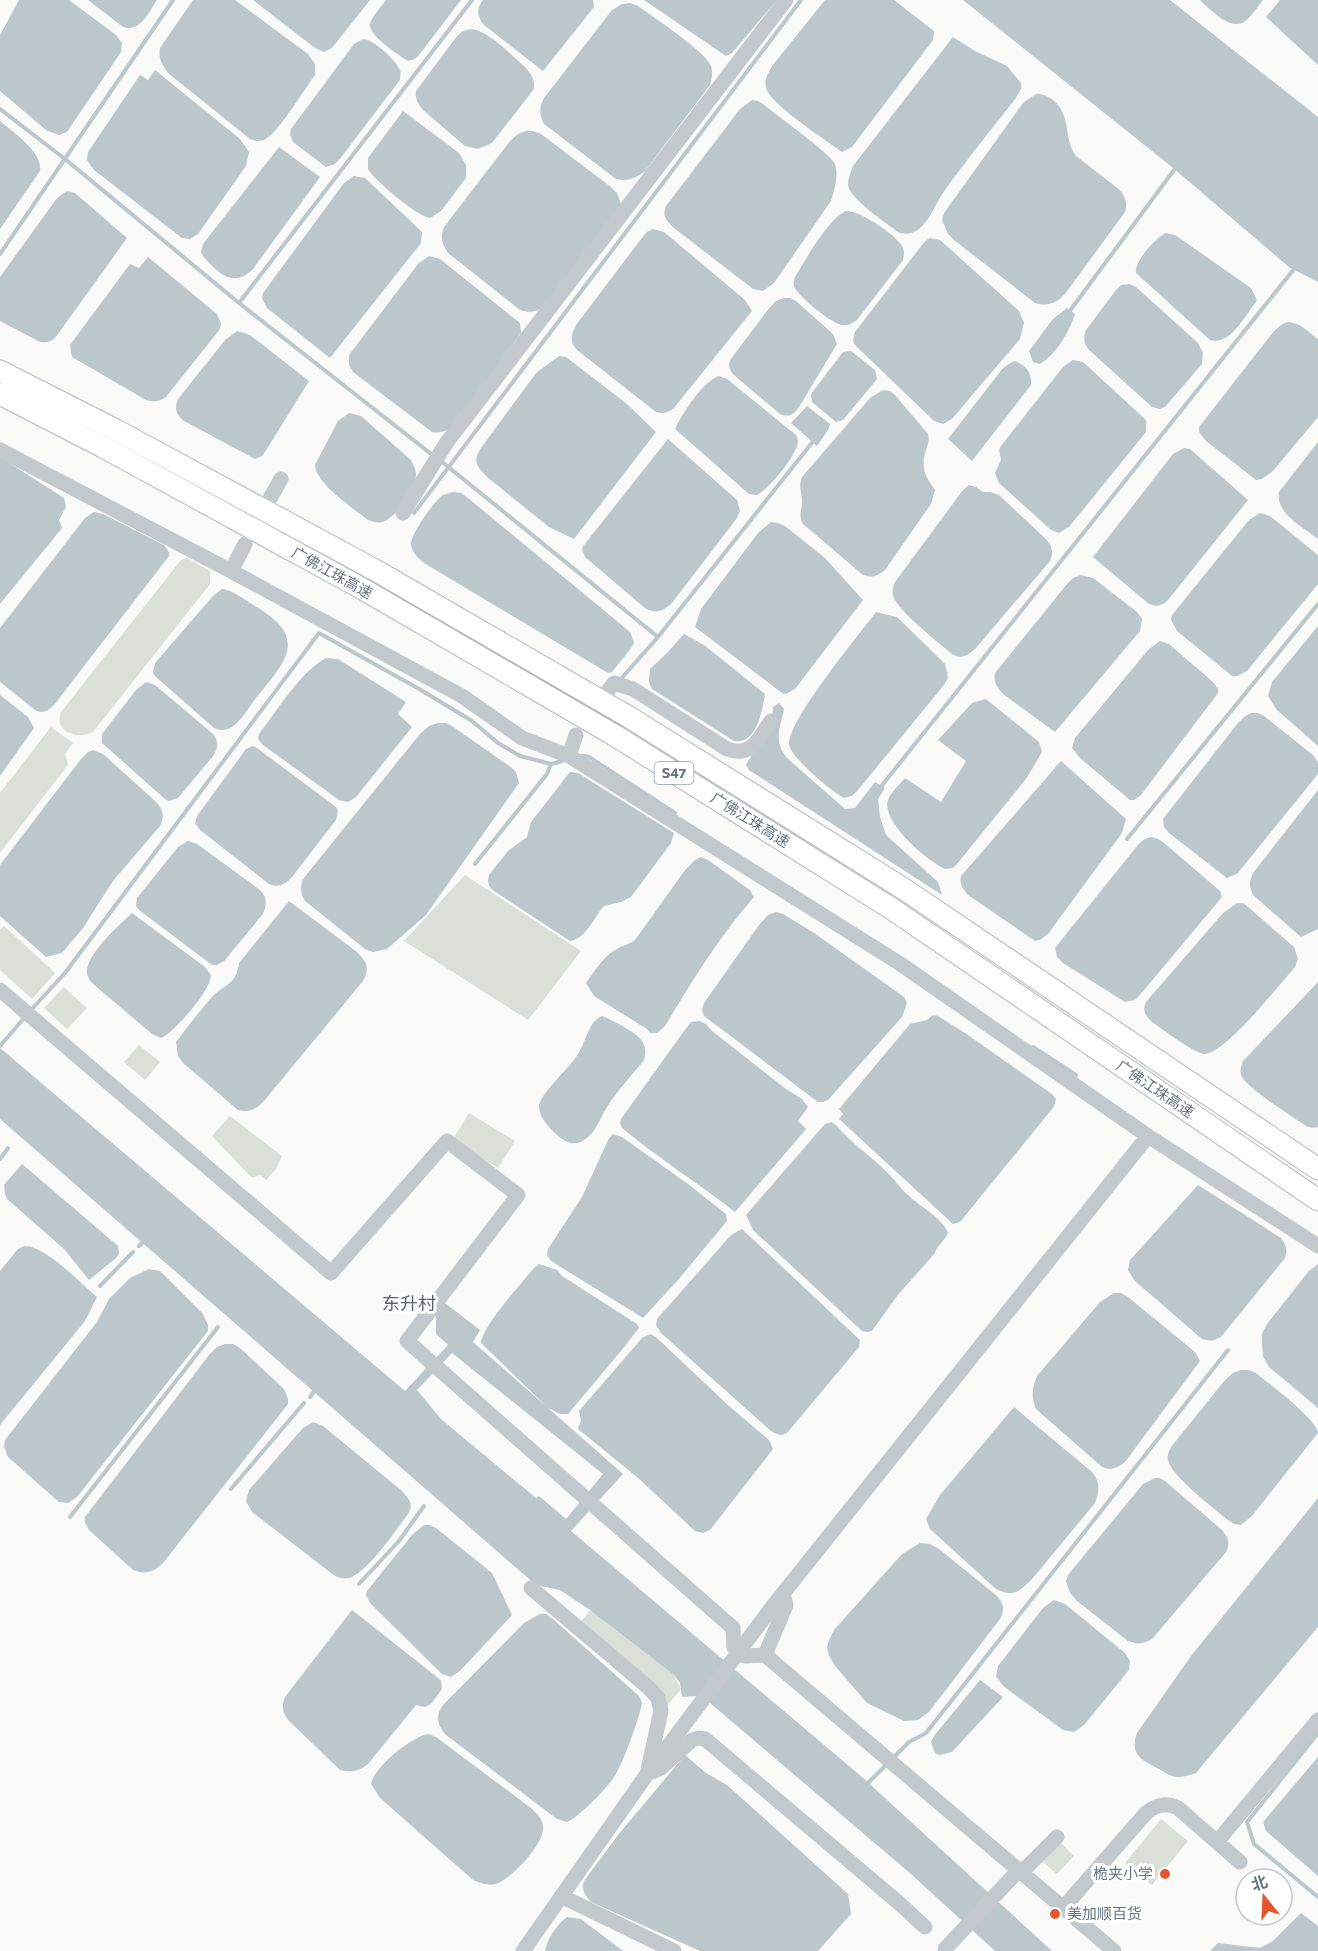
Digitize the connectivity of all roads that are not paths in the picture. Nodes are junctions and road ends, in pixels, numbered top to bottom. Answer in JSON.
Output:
{"nodes":[{"id":1,"x":786,"y":0,"type":"edge"},
{"id":2,"x":0,"y":371,"type":"edge"},
{"id":3,"x":0,"y":394,"type":"edge"},
{"id":4,"x":0,"y":450,"type":"edge"},
{"id":5,"x":280,"y":479,"type":"dead end"},
{"id":6,"x":269,"y":500,"type":"dead end"},
{"id":7,"x":403,"y":513,"type":"dead end"},
{"id":8,"x":245,"y":544,"type":"dead end"},
{"id":9,"x":231,"y":571,"type":"junction"},
{"id":10,"x":607,"y":692,"type":"dead end"},
{"id":11,"x":771,"y":722,"type":"dead end"},
{"id":12,"x":576,"y":735,"type":"dead end"},
{"id":13,"x":569,"y":756,"type":"junction"},
{"id":14,"x":0,"y":990,"type":"edge"},
{"id":15,"x":1149,"y":1136,"type":"junction"},
{"id":16,"x":1318,"y":1169,"type":"edge"},
{"id":17,"x":1318,"y":1200,"type":"edge"},
{"id":18,"x":1318,"y":1246,"type":"edge"},
{"id":19,"x":531,"y":1588,"type":"dead end"},
{"id":20,"x":783,"y":1593,"type":"junction"},
{"id":21,"x":765,"y":1655,"type":"junction"},
{"id":22,"x":1318,"y":1720,"type":"edge"},
{"id":23,"x":650,"y":1769,"type":"junction"},
{"id":24,"x":1057,"y":1837,"type":"dead end"},
{"id":25,"x":1217,"y":1842,"type":"junction"},
{"id":26,"x":1240,"y":1862,"type":"dead end"},
{"id":27,"x":1021,"y":1871,"type":"junction"},
{"id":28,"x":561,"y":1896,"type":"junction"},
{"id":29,"x":1064,"y":1907,"type":"junction"},
{"id":30,"x":925,"y":1927,"type":"dead end"},
{"id":31,"x":945,"y":1949,"type":"dead end"},
{"id":32,"x":523,"y":1951,"type":"edge"},
{"id":33,"x":674,"y":1951,"type":"edge"},
{"id":34,"x":1114,"y":1951,"type":"edge"}],
"edges":[{"from":1,"to":7,"type":"street"},
{"from":2,"to":16,"type":"highway","name":"广佛江珠高速","number":"S47"},
{"from":3,"to":17,"type":"highway","name":"广佛江珠高速","number":"S47"},
{"from":4,"to":9,"type":"street"},
{"from":5,"to":6,"type":"street"},
{"from":8,"to":9,"type":"street"},
{"from":9,"to":13,"type":"street"},
{"from":10,"to":11,"type":"street"},
{"from":12,"to":13,"type":"street"},
{"from":13,"to":15,"type":"street"},
{"from":14,"to":21,"type":"street"},
{"from":15,"to":18,"type":"street"},
{"from":15,"to":20,"type":"street"},
{"from":19,"to":23,"type":"street"},
{"from":20,"to":21,"type":"street"},
{"from":20,"to":23,"type":"street","bridge":true},
{"from":21,"to":27,"type":"street"},
{"from":22,"to":25,"type":"street"},
{"from":23,"to":28,"type":"street"},
{"from":23,"to":30,"type":"street"},
{"from":24,"to":27,"type":"street"},
{"from":25,"to":26,"type":"street"},
{"from":25,"to":29,"type":"street"},
{"from":27,"to":29,"type":"street"},
{"from":27,"to":31,"type":"street"},
{"from":28,"to":32,"type":"street"},
{"from":28,"to":33,"type":"street"},
{"from":29,"to":34,"type":"street"}]}
